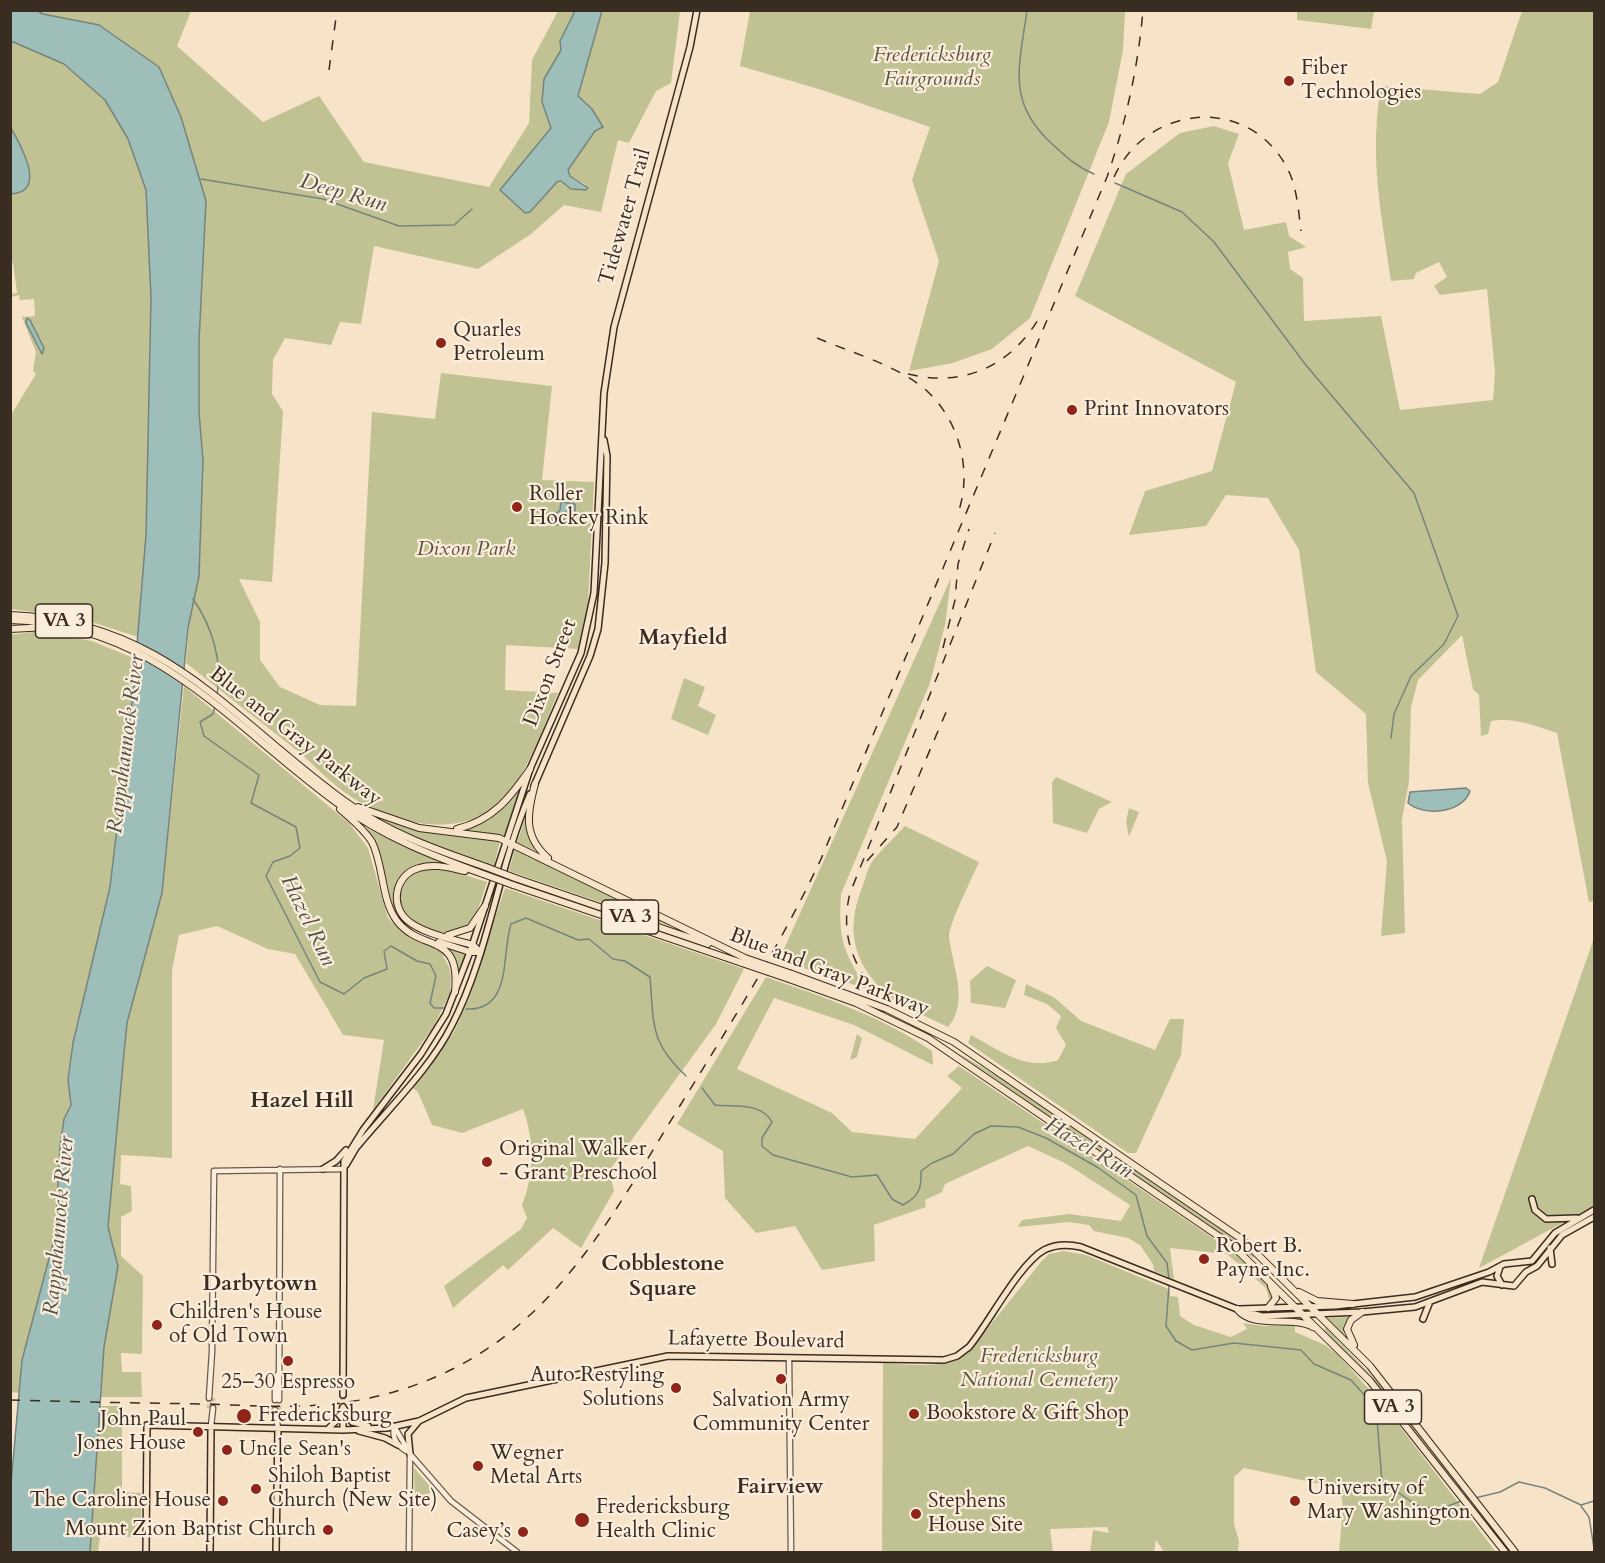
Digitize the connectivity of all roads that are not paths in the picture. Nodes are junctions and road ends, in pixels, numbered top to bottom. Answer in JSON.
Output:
{"nodes":[{"id":1,"x":697,"y":10,"type":"edge"},
{"id":2,"x":603,"y":435,"type":"junction"},
{"id":3,"x":10,"y":615,"type":"edge"},
{"id":4,"x":10,"y":620,"type":"edge"},
{"id":5,"x":10,"y":629,"type":"edge"},
{"id":6,"x":84,"y":632,"type":"junction"},
{"id":7,"x":115,"y":639,"type":"junction"},
{"id":8,"x":234,"y":715,"type":"junction"},
{"id":9,"x":530,"y":769,"type":"junction"},
{"id":10,"x":534,"y":784,"type":"junction"},
{"id":11,"x":315,"y":786,"type":"junction"},
{"id":12,"x":346,"y":802,"type":"junction"},
{"id":13,"x":448,"y":831,"type":"junction"},
{"id":14,"x":506,"y":842,"type":"junction"},
{"id":15,"x":513,"y":845,"type":"junction"},
{"id":16,"x":558,"y":865,"type":"junction"},
{"id":17,"x":485,"y":871,"type":"junction"},
{"id":18,"x":485,"y":906,"type":"junction"},
{"id":19,"x":445,"y":936,"type":"junction"},
{"id":20,"x":427,"y":939,"type":"junction"},
{"id":21,"x":472,"y":949,"type":"junction"},
{"id":22,"x":480,"y":952,"type":"junction"},
{"id":23,"x":744,"y":960,"type":"junction"},
{"id":24,"x":790,"y":977,"type":"junction"},
{"id":25,"x":455,"y":993,"type":"junction"},
{"id":26,"x":363,"y":1130,"type":"junction"},
{"id":27,"x":280,"y":1169,"type":"junction"},
{"id":28,"x":323,"y":1169,"type":"junction"},
{"id":29,"x":344,"y":1169,"type":"junction"},
{"id":30,"x":1532,"y":1199,"type":"dead end"},
{"id":31,"x":1594,"y":1210,"type":"edge"},
{"id":32,"x":1582,"y":1217,"type":"junction"},
{"id":33,"x":1594,"y":1217,"type":"edge"},
{"id":34,"x":1550,"y":1248,"type":"junction"},
{"id":35,"x":1539,"y":1263,"type":"junction"},
{"id":36,"x":1513,"y":1264,"type":"junction"},
{"id":37,"x":1502,"y":1266,"type":"junction"},
{"id":38,"x":1263,"y":1273,"type":"junction"},
{"id":39,"x":1520,"y":1280,"type":"junction"},
{"id":40,"x":1502,"y":1285,"type":"junction"},
{"id":41,"x":1295,"y":1291,"type":"junction"},
{"id":42,"x":1424,"y":1294,"type":"junction"},
{"id":43,"x":1353,"y":1304,"type":"junction"},
{"id":44,"x":1429,"y":1304,"type":"junction"},
{"id":45,"x":1311,"y":1307,"type":"junction"},
{"id":46,"x":1418,"y":1307,"type":"junction"},
{"id":47,"x":1268,"y":1308,"type":"junction"},
{"id":48,"x":1297,"y":1308,"type":"junction"},
{"id":49,"x":1237,"y":1310,"type":"junction"},
{"id":50,"x":1362,"y":1312,"type":"junction"},
{"id":51,"x":1302,"y":1314,"type":"junction"},
{"id":52,"x":1318,"y":1314,"type":"junction"},
{"id":53,"x":1423,"y":1319,"type":"dead end"},
{"id":54,"x":1321,"y":1331,"type":"junction"},
{"id":55,"x":1358,"y":1354,"type":"junction"},
{"id":56,"x":789,"y":1358,"type":"junction"},
{"id":57,"x":343,"y":1395,"type":"tunnel mouth"},
{"id":58,"x":211,"y":1398,"type":"tunnel mouth"},
{"id":59,"x":277,"y":1400,"type":"tunnel mouth"},
{"id":60,"x":343,"y":1407,"type":"junction"},
{"id":61,"x":211,"y":1408,"type":"tunnel mouth"},
{"id":62,"x":277,"y":1410,"type":"tunnel mouth"},
{"id":63,"x":419,"y":1421,"type":"junction"},
{"id":64,"x":211,"y":1424,"type":"junction"},
{"id":65,"x":278,"y":1426,"type":"junction"},
{"id":66,"x":394,"y":1426,"type":"junction"},
{"id":67,"x":328,"y":1429,"type":"junction"},
{"id":68,"x":372,"y":1429,"type":"junction"},
{"id":69,"x":343,"y":1430,"type":"junction"},
{"id":70,"x":357,"y":1430,"type":"junction"},
{"id":71,"x":398,"y":1445,"type":"junction"},
{"id":72,"x":410,"y":1454,"type":"junction"},
{"id":73,"x":146,"y":1552,"type":"edge"},
{"id":74,"x":210,"y":1552,"type":"edge"},
{"id":75,"x":276,"y":1552,"type":"edge"},
{"id":76,"x":409,"y":1552,"type":"edge"},
{"id":77,"x":517,"y":1552,"type":"edge"},
{"id":78,"x":791,"y":1552,"type":"edge"},
{"id":79,"x":1505,"y":1552,"type":"edge"},
{"id":80,"x":1515,"y":1552,"type":"edge"}],
"edges":[{"from":1,"to":2,"type":"main road","name":"Tidewater Trail"},
{"from":2,"to":9,"type":"main road","name":"Dixon Street"},
{"from":2,"to":10,"type":"main road","name":"Dixon Street"},
{"from":3,"to":7,"type":"highway","name":"Blue and Gray Parkway","number":"VA 3"},
{"from":4,"to":6,"type":"highway"},
{"from":5,"to":6,"type":"highway","number":"VA 3"},
{"from":6,"to":7,"type":"highway","name":"Blue and Gray Parkway","number":"VA 3"},
{"from":7,"to":8,"type":"highway","name":"Blue and Gray Parkway","number":"VA 3"},
{"from":8,"to":11,"type":"highway","name":"Blue and Gray Parkway","number":"VA 3"},
{"from":8,"to":12,"type":"highway","name":"Blue and Gray Parkway","number":"VA 3"},
{"from":9,"to":13,"type":"highway"},
{"from":9,"to":14,"type":"main road","name":"Dixon Street"},
{"from":10,"to":15,"type":"main road","name":"Dixon Street"},
{"from":10,"to":16,"type":"highway"},
{"from":11,"to":17,"type":"highway","name":"Blue and Gray Parkway","number":"VA 3"},
{"from":11,"to":20,"type":"highway"},
{"from":12,"to":13,"type":"highway"},
{"from":12,"to":17,"type":"highway","name":"Blue and Gray Parkway","number":"VA 3"},
{"from":13,"to":14,"type":"highway"},
{"from":14,"to":15,"type":"highway"},
{"from":14,"to":18,"type":"main road","name":"Dixon Street"},
{"from":15,"to":16,"type":"highway"},
{"from":15,"to":22,"type":"main road","name":"Dixon Street"},
{"from":16,"to":23,"type":"highway"},
{"from":17,"to":19,"type":"highway"},
{"from":17,"to":23,"type":"highway","name":"Blue and Gray Parkway","number":"VA 3","bridge":true},
{"from":18,"to":19,"type":"highway"},
{"from":18,"to":21,"type":"main road","name":"Dixon Street"},
{"from":19,"to":21,"type":"highway"},
{"from":20,"to":21,"type":"highway"},
{"from":20,"to":25,"type":"highway"},
{"from":21,"to":22,"type":"highway"},
{"from":21,"to":25,"type":"main road","name":"Dixon Street"},
{"from":22,"to":29,"type":"main road","name":"Dixon Street"},
{"from":23,"to":24,"type":"highway","name":"Blue and Gray Parkway","number":"VA 3","bridge":true},
{"from":24,"to":38,"type":"highway","name":"Blue and Gray Parkway","number":"VA 3"},
{"from":24,"to":41,"type":"highway","name":"Blue and Gray Parkway","number":"VA 3"},
{"from":25,"to":26,"type":"main road","name":"Dixon Street"},
{"from":26,"to":28,"type":"main road"},
{"from":26,"to":29,"type":"main road","name":"Dixon Street"},
{"from":27,"to":28,"type":"street"},
{"from":27,"to":58,"type":"street"},
{"from":27,"to":59,"type":"street"},
{"from":28,"to":29,"type":"street"},
{"from":29,"to":57,"type":"main road"},
{"from":30,"to":32,"type":"main road"},
{"from":31,"to":32,"type":"main road","name":"Lafayette Boulevard"},
{"from":32,"to":36,"type":"main road","name":"Lafayette Boulevard"},
{"from":33,"to":34,"type":"main road","name":"Lafayette Boulevard"},
{"from":34,"to":35,"type":"main road","name":"Lafayette Boulevard"},
{"from":34,"to":35,"type":"main road"},
{"from":35,"to":39,"type":"main road","name":"Lafayette Boulevard"},
{"from":36,"to":37,"type":"main road","name":"Lafayette Boulevard"},
{"from":36,"to":39,"type":"main road"},
{"from":37,"to":40,"type":"main road"},
{"from":37,"to":42,"type":"main road","name":"Lafayette Boulevard"},
{"from":38,"to":47,"type":"highway"},
{"from":38,"to":48,"type":"highway","name":"Blue and Gray Parkway","number":"VA 3"},
{"from":39,"to":40,"type":"main road","name":"Lafayette Boulevard"},
{"from":40,"to":44,"type":"main road","name":"Lafayette Boulevard"},
{"from":41,"to":43,"type":"highway"},
{"from":41,"to":45,"type":"highway","name":"Blue and Gray Parkway","number":"VA 3"},
{"from":42,"to":43,"type":"main road","name":"Lafayette Boulevard"},
{"from":42,"to":46,"type":"main road"},
{"from":43,"to":45,"type":"main road","name":"Lafayette Boulevard"},
{"from":44,"to":46,"type":"main road","name":"Lafayette Boulevard"},
{"from":44,"to":53,"type":"main road"},
{"from":45,"to":48,"type":"main road","name":"Lafayette Boulevard"},
{"from":45,"to":52,"type":"highway","name":"Blue and Gray Parkway","number":"VA 3"},
{"from":46,"to":50,"type":"main road","name":"Lafayette Boulevard"},
{"from":47,"to":48,"type":"main road","name":"Lafayette Boulevard"},
{"from":47,"to":49,"type":"main road","name":"Lafayette Boulevard"},
{"from":48,"to":51,"type":"highway","name":"Blue and Gray Parkway","number":"VA 3"},
{"from":49,"to":51,"type":"main road","name":"Lafayette Boulevard"},
{"from":49,"to":54,"type":"highway"},
{"from":49,"to":56,"type":"main road","name":"Lafayette Boulevard"},
{"from":50,"to":52,"type":"main road","name":"Lafayette Boulevard"},
{"from":50,"to":55,"type":"highway"},
{"from":51,"to":52,"type":"main road","name":"Lafayette Boulevard"},
{"from":51,"to":54,"type":"highway","name":"Blue and Gray Parkway","number":"VA 3"},
{"from":52,"to":55,"type":"highway","name":"Blue and Gray Parkway","number":"VA 3"},
{"from":54,"to":79,"type":"highway","name":"Blue and Gray Parkway","number":"VA 3"},
{"from":55,"to":80,"type":"highway","name":"Blue and Gray Parkway","number":"VA 3"},
{"from":56,"to":63,"type":"main road","name":"Lafayette Boulevard"},
{"from":56,"to":78,"type":"street"},
{"from":60,"to":67,"type":"main road"},
{"from":60,"to":68,"type":"main road"},
{"from":60,"to":69,"type":"main road"},
{"from":61,"to":64,"type":"street"},
{"from":62,"to":65,"type":"street"},
{"from":63,"to":66,"type":"main road","name":"Lafayette Boulevard"},
{"from":63,"to":72,"type":"main road"},
{"from":64,"to":65,"type":"main road","name":"Lafayette Boulevard"},
{"from":64,"to":73,"type":"main road","name":"Lafayette Boulevard"},
{"from":64,"to":74,"type":"main road"},
{"from":65,"to":67,"type":"main road","name":"Lafayette Boulevard"},
{"from":65,"to":75,"type":"main road"},
{"from":66,"to":68,"type":"main road","name":"Lafayette Boulevard"},
{"from":66,"to":71,"type":"street"},
{"from":66,"to":72,"type":"street"},
{"from":67,"to":69,"type":"main road","name":"Lafayette Boulevard"},
{"from":68,"to":70,"type":"main road","name":"Lafayette Boulevard"},
{"from":69,"to":70,"type":"main road","name":"Lafayette Boulevard"},
{"from":70,"to":71,"type":"main road"},
{"from":71,"to":72,"type":"street"},
{"from":72,"to":76,"type":"street"},
{"from":72,"to":77,"type":"street"}]}
